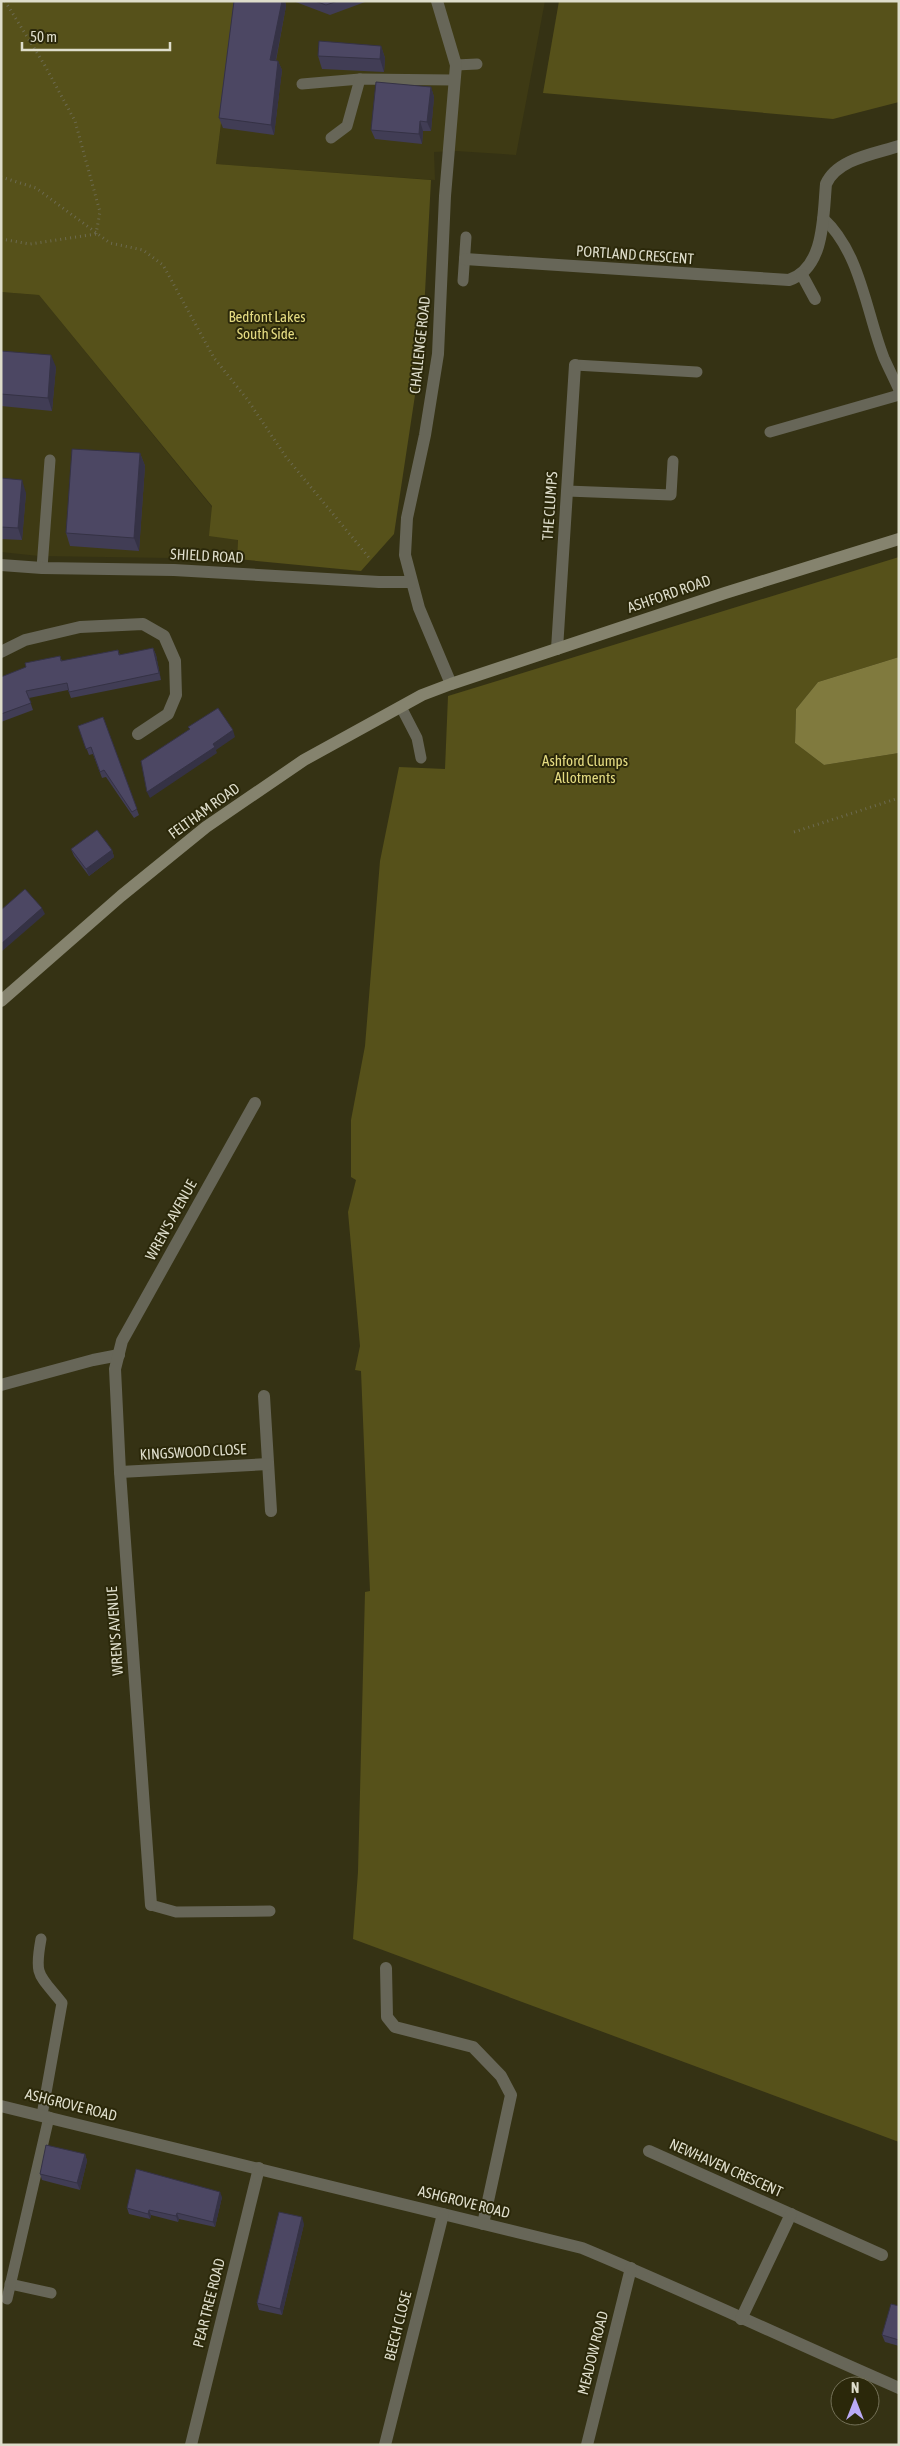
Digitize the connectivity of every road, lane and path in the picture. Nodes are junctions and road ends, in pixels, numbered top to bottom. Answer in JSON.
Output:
{"nodes":[{"id":1,"x":5,"y":1,"type":"edge"},
{"id":2,"x":437,"y":1,"type":"edge"},
{"id":3,"x":477,"y":64,"type":"dead end"},
{"id":4,"x":456,"y":65,"type":"junction"},
{"id":5,"x":360,"y":79,"type":"junction"},
{"id":6,"x":453,"y":80,"type":"junction"},
{"id":7,"x":302,"y":84,"type":"dead end"},
{"id":8,"x":332,"y":138,"type":"dead end"},
{"id":9,"x":899,"y":146,"type":"edge"},
{"id":10,"x":1,"y":177,"type":"edge"},
{"id":11,"x":823,"y":218,"type":"junction"},
{"id":12,"x":96,"y":234,"type":"junction"},
{"id":13,"x":466,"y":237,"type":"dead end"},
{"id":14,"x":1,"y":239,"type":"edge"},
{"id":15,"x":465,"y":259,"type":"junction"},
{"id":16,"x":802,"y":275,"type":"junction"},
{"id":17,"x":464,"y":281,"type":"dead end"},
{"id":18,"x":815,"y":299,"type":"dead end"},
{"id":19,"x":575,"y":365,"type":"joint"},
{"id":20,"x":697,"y":372,"type":"dead end"},
{"id":21,"x":899,"y":390,"type":"edge"},
{"id":22,"x":899,"y":396,"type":"edge"},
{"id":23,"x":770,"y":432,"type":"dead end"},
{"id":24,"x":50,"y":460,"type":"dead end"},
{"id":25,"x":672,"y":461,"type":"dead end"},
{"id":26,"x":567,"y":491,"type":"junction"},
{"id":27,"x":899,"y":539,"type":"edge"},
{"id":28,"x":372,"y":560,"type":"dead end"},
{"id":29,"x":1,"y":565,"type":"edge"},
{"id":30,"x":42,"y":568,"type":"junction"},
{"id":31,"x":411,"y":582,"type":"junction"},
{"id":32,"x":557,"y":649,"type":"junction"},
{"id":33,"x":1,"y":652,"type":"edge"},
{"id":34,"x":451,"y":684,"type":"junction"},
{"id":35,"x":400,"y":707,"type":"junction"},
{"id":36,"x":138,"y":734,"type":"dead end"},
{"id":37,"x":421,"y":758,"type":"dead end"},
{"id":38,"x":899,"y":798,"type":"edge"},
{"id":39,"x":794,"y":832,"type":"dead end"},
{"id":40,"x":1,"y":1002,"type":"edge"},
{"id":41,"x":255,"y":1103,"type":"dead end"},
{"id":42,"x":118,"y":1355,"type":"junction"},
{"id":43,"x":1,"y":1385,"type":"edge"},
{"id":44,"x":264,"y":1396,"type":"dead end"},
{"id":45,"x":268,"y":1464,"type":"junction"},
{"id":46,"x":120,"y":1472,"type":"junction"},
{"id":47,"x":271,"y":1511,"type":"dead end"},
{"id":48,"x":151,"y":1906,"type":"joint"},
{"id":49,"x":270,"y":1911,"type":"dead end"},
{"id":50,"x":41,"y":1939,"type":"dead end"},
{"id":51,"x":386,"y":1968,"type":"dead end"},
{"id":52,"x":1,"y":2106,"type":"edge"},
{"id":53,"x":46,"y":2116,"type":"junction"},
{"id":54,"x":649,"y":2151,"type":"dead end"},
{"id":55,"x":259,"y":2168,"type":"junction"},
{"id":56,"x":443,"y":2214,"type":"junction"},
{"id":57,"x":791,"y":2214,"type":"junction"},
{"id":58,"x":483,"y":2224,"type":"junction"},
{"id":59,"x":882,"y":2255,"type":"dead end"},
{"id":60,"x":631,"y":2268,"type":"junction"},
{"id":61,"x":10,"y":2284,"type":"junction"},
{"id":62,"x":51,"y":2293,"type":"dead end"},
{"id":63,"x":7,"y":2299,"type":"dead end"},
{"id":64,"x":741,"y":2319,"type":"junction"},
{"id":65,"x":899,"y":2388,"type":"edge"},
{"id":66,"x":191,"y":2445,"type":"edge"},
{"id":67,"x":385,"y":2445,"type":"edge"},
{"id":68,"x":587,"y":2445,"type":"edge"}],
"edges":[{"from":1,"to":12,"type":"path"},
{"from":2,"to":4,"type":"street","name":"CHALLENGE ROAD"},
{"from":3,"to":4,"type":"lane"},
{"from":4,"to":6,"type":"street","name":"CHALLENGE ROAD"},
{"from":5,"to":6,"type":"lane"},
{"from":5,"to":7,"type":"lane"},
{"from":5,"to":8,"type":"lane"},
{"from":6,"to":31,"type":"street","name":"CHALLENGE ROAD"},
{"from":9,"to":11,"type":"street"},
{"from":10,"to":12,"type":"path"},
{"from":11,"to":16,"type":"street"},
{"from":11,"to":21,"type":"lane"},
{"from":12,"to":14,"type":"path"},
{"from":12,"to":28,"type":"path"},
{"from":13,"to":15,"type":"lane"},
{"from":15,"to":16,"type":"street","name":"PORTLAND CRESCENT"},
{"from":15,"to":17,"type":"lane"},
{"from":16,"to":18,"type":"street"},
{"from":19,"to":20,"type":"lane"},
{"from":19,"to":26,"type":"street","name":"THE CLUMPS"},
{"from":22,"to":23,"type":"lane"},
{"from":24,"to":30,"type":"lane"},
{"from":25,"to":26,"type":"lane"},
{"from":26,"to":32,"type":"street","name":"THE CLUMPS"},
{"from":27,"to":32,"type":"main road","name":"ASHFORD ROAD"},
{"from":29,"to":30,"type":"street","name":"SHIELD ROAD"},
{"from":30,"to":31,"type":"street","name":"SHIELD ROAD"},
{"from":31,"to":34,"type":"street","name":"CHALLENGE ROAD"},
{"from":32,"to":34,"type":"main road","name":"ASHFORD ROAD"},
{"from":33,"to":36,"type":"street"},
{"from":34,"to":35,"type":"main road","name":"FELTHAM ROAD"},
{"from":35,"to":37,"type":"lane"},
{"from":35,"to":40,"type":"main road","name":"FELTHAM ROAD"},
{"from":38,"to":39,"type":"path"},
{"from":41,"to":42,"type":"street","name":"WREN'S AVENUE"},
{"from":42,"to":43,"type":"street"},
{"from":42,"to":46,"type":"street","name":"WREN'S AVENUE"},
{"from":44,"to":45,"type":"street","name":"KINGSWOOD CLOSE"},
{"from":45,"to":46,"type":"street","name":"KINGSWOOD CLOSE"},
{"from":45,"to":47,"type":"street","name":"KINGSWOOD CLOSE"},
{"from":46,"to":48,"type":"street","name":"WREN'S AVENUE"},
{"from":48,"to":49,"type":"lane"},
{"from":50,"to":53,"type":"lane"},
{"from":51,"to":58,"type":"street"},
{"from":52,"to":53,"type":"street","name":"ASHGROVE ROAD"},
{"from":53,"to":55,"type":"street","name":"ASHGROVE ROAD"},
{"from":53,"to":61,"type":"lane"},
{"from":54,"to":57,"type":"street","name":"NEWHAVEN CRESCENT"},
{"from":55,"to":56,"type":"street","name":"ASHGROVE ROAD"},
{"from":55,"to":66,"type":"street","name":"PEAR TREE ROAD"},
{"from":56,"to":58,"type":"street","name":"ASHGROVE ROAD"},
{"from":56,"to":67,"type":"street","name":"BEECH CLOSE"},
{"from":57,"to":59,"type":"street","name":"NEWHAVEN CRESCENT"},
{"from":57,"to":64,"type":"street","name":"NEWHAVEN CRESCENT"},
{"from":58,"to":60,"type":"street","name":"ASHGROVE ROAD"},
{"from":60,"to":64,"type":"street","name":"ASHGROVE ROAD"},
{"from":60,"to":68,"type":"street","name":"MEADOW ROAD"},
{"from":61,"to":62,"type":"lane"},
{"from":61,"to":63,"type":"lane"},
{"from":64,"to":65,"type":"street","name":"ASHGROVE ROAD"}]}
